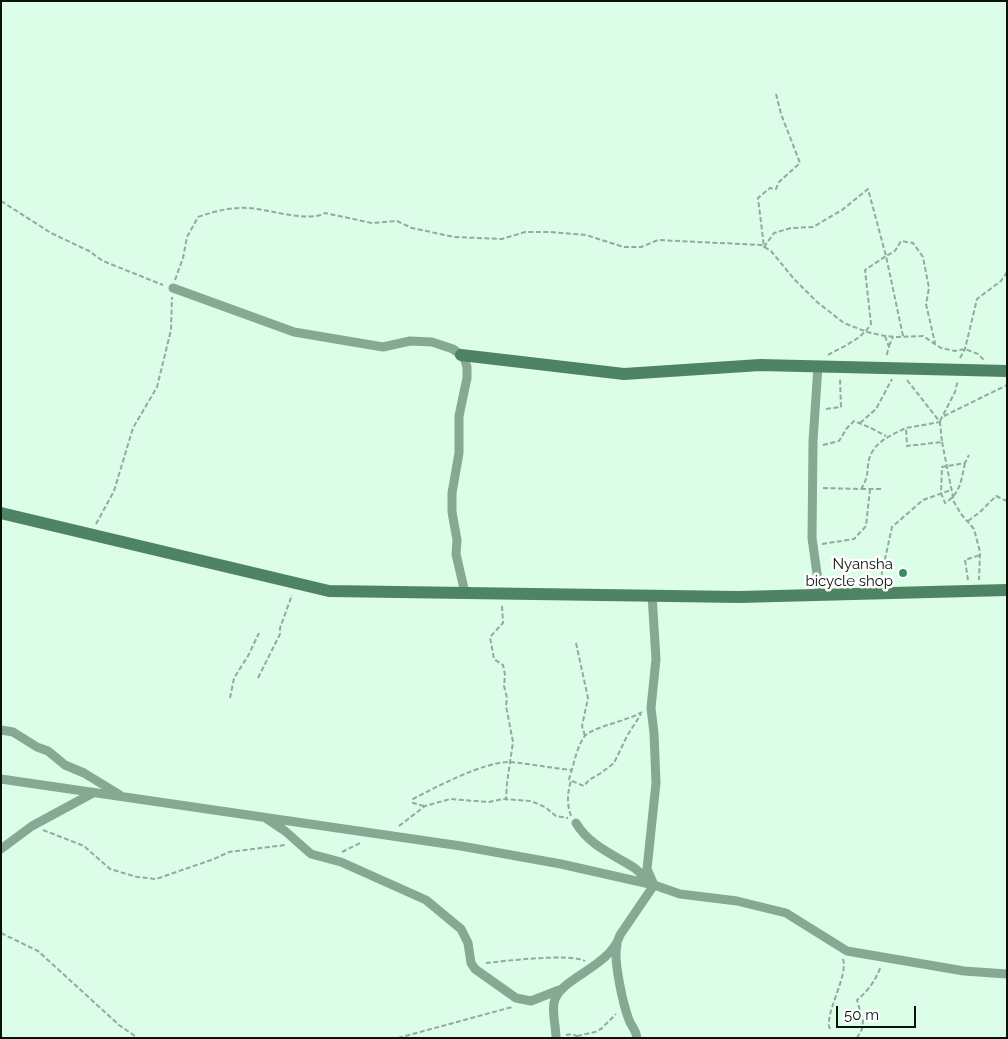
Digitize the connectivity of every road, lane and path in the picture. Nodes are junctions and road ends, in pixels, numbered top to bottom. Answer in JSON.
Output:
{"nodes":[{"id":1,"x":776,"y":94,"type":"dead end"},
{"id":2,"x":1,"y":201,"type":"edge"},
{"id":3,"x":764,"y":247,"type":"junction"},
{"id":4,"x":886,"y":256,"type":"junction"},
{"id":5,"x":1007,"y":272,"type":"edge"},
{"id":6,"x":172,"y":288,"type":"junction"},
{"id":7,"x":866,"y":332,"type":"junction"},
{"id":8,"x":885,"y":336,"type":"junction"},
{"id":9,"x":893,"y":336,"type":"junction"},
{"id":10,"x":903,"y":336,"type":"junction"},
{"id":11,"x":935,"y":344,"type":"junction"},
{"id":12,"x":888,"y":346,"type":"junction"},
{"id":13,"x":965,"y":349,"type":"junction"},
{"id":14,"x":461,"y":355,"type":"junction"},
{"id":15,"x":818,"y":366,"type":"junction"},
{"id":16,"x":837,"y":367,"type":"junction"},
{"id":17,"x":893,"y":368,"type":"junction"},
{"id":18,"x":960,"y":370,"type":"junction"},
{"id":19,"x":1002,"y":371,"type":"edge"},
{"id":20,"x":1007,"y":385,"type":"edge"},
{"id":21,"x":815,"y":410,"type":"junction"},
{"id":22,"x":942,"y":416,"type":"junction"},
{"id":23,"x":940,"y":422,"type":"junction"},
{"id":24,"x":860,"y":424,"type":"junction"},
{"id":25,"x":906,"y":428,"type":"junction"},
{"id":26,"x":886,"y":436,"type":"junction"},
{"id":27,"x":942,"y":442,"type":"junction"},
{"id":28,"x":813,"y":448,"type":"junction"},
{"id":29,"x":969,"y":455,"type":"dead end"},
{"id":30,"x":966,"y":463,"type":"junction"},
{"id":31,"x":947,"y":466,"type":"junction"},
{"id":32,"x":812,"y":488,"type":"junction"},
{"id":33,"x":861,"y":489,"type":"junction"},
{"id":34,"x":870,"y":489,"type":"junction"},
{"id":35,"x":882,"y":489,"type":"dead end"},
{"id":36,"x":951,"y":490,"type":"junction"},
{"id":37,"x":942,"y":493,"type":"junction"},
{"id":38,"x":953,"y":498,"type":"junction"},
{"id":39,"x":1007,"y":501,"type":"edge"},
{"id":40,"x":1,"y":513,"type":"edge"},
{"id":41,"x":968,"y":521,"type":"junction"},
{"id":42,"x":95,"y":536,"type":"junction"},
{"id":43,"x":813,"y":545,"type":"junction"},
{"id":44,"x":980,"y":555,"type":"junction"},
{"id":45,"x":296,"y":583,"type":"junction"},
{"id":46,"x":1007,"y":590,"type":"edge"},
{"id":47,"x":974,"y":591,"type":"junction"},
{"id":48,"x":465,"y":592,"type":"junction"},
{"id":49,"x":505,"y":593,"type":"junction"},
{"id":50,"x":878,"y":593,"type":"junction"},
{"id":51,"x":652,"y":595,"type":"junction"},
{"id":52,"x":820,"y":595,"type":"junction"},
{"id":53,"x":259,"y":633,"type":"dead end"},
{"id":54,"x":576,"y":643,"type":"dead end"},
{"id":55,"x":258,"y":678,"type":"dead end"},
{"id":56,"x":230,"y":698,"type":"dead end"},
{"id":57,"x":1,"y":730,"type":"edge"},
{"id":58,"x":584,"y":736,"type":"junction"},
{"id":59,"x":511,"y":762,"type":"junction"},
{"id":60,"x":572,"y":770,"type":"junction"},
{"id":61,"x":1,"y":779,"type":"edge"},
{"id":62,"x":571,"y":781,"type":"junction"},
{"id":63,"x":93,"y":793,"type":"junction"},
{"id":64,"x":124,"y":798,"type":"junction"},
{"id":65,"x":506,"y":799,"type":"junction"},
{"id":66,"x":425,"y":806,"type":"junction"},
{"id":67,"x":266,"y":818,"type":"junction"},
{"id":68,"x":576,"y":823,"type":"junction"},
{"id":69,"x":32,"y":826,"type":"junction"},
{"id":70,"x":379,"y":835,"type":"junction"},
{"id":71,"x":299,"y":843,"type":"junction"},
{"id":72,"x":1,"y":850,"type":"edge"},
{"id":73,"x":326,"y":858,"type":"junction"},
{"id":74,"x":654,"y":885,"type":"junction"},
{"id":75,"x":1,"y":933,"type":"edge"},
{"id":76,"x":617,"y":944,"type":"junction"},
{"id":77,"x":835,"y":944,"type":"junction"},
{"id":78,"x":885,"y":957,"type":"junction"},
{"id":79,"x":471,"y":962,"type":"junction"},
{"id":80,"x":595,"y":966,"type":"junction"},
{"id":81,"x":1007,"y":974,"type":"edge"},
{"id":82,"x":560,"y":990,"type":"junction"},
{"id":83,"x":531,"y":1001,"type":"junction"},
{"id":84,"x":626,"y":1011,"type":"junction"},
{"id":85,"x":830,"y":1029,"type":"dead end"},
{"id":86,"x":577,"y":1036,"type":"dead end"},
{"id":87,"x":138,"y":1038,"type":"edge"},
{"id":88,"x":398,"y":1038,"type":"edge"},
{"id":89,"x":556,"y":1038,"type":"edge"},
{"id":90,"x":637,"y":1038,"type":"edge"},
{"id":91,"x":857,"y":1038,"type":"edge"}],
"edges":[{"from":1,"to":3,"type":"path"},
{"from":2,"to":6,"type":"path"},
{"from":3,"to":4,"type":"path"},
{"from":3,"to":6,"type":"path"},
{"from":3,"to":7,"type":"path"},
{"from":4,"to":7,"type":"path"},
{"from":4,"to":10,"type":"path"},
{"from":4,"to":11,"type":"path"},
{"from":5,"to":13,"type":"path"},
{"from":6,"to":14,"type":"street"},
{"from":6,"to":42,"type":"path"},
{"from":7,"to":8,"type":"path"},
{"from":7,"to":15,"type":"path"},
{"from":8,"to":9,"type":"path"},
{"from":8,"to":12,"type":"path"},
{"from":9,"to":10,"type":"path"},
{"from":9,"to":12,"type":"path"},
{"from":10,"to":11,"type":"path"},
{"from":11,"to":13,"type":"path"},
{"from":12,"to":17,"type":"path"},
{"from":13,"to":18,"type":"path"},
{"from":13,"to":19,"type":"path"},
{"from":14,"to":15,"type":"street"},
{"from":14,"to":48,"type":"street"},
{"from":15,"to":16,"type":"street"},
{"from":15,"to":21,"type":"street"},
{"from":16,"to":17,"type":"street"},
{"from":16,"to":21,"type":"path"},
{"from":17,"to":18,"type":"street"},
{"from":17,"to":23,"type":"path"},
{"from":17,"to":24,"type":"path"},
{"from":18,"to":19,"type":"street"},
{"from":18,"to":22,"type":"path"},
{"from":20,"to":22,"type":"path"},
{"from":21,"to":28,"type":"street"},
{"from":22,"to":23,"type":"path"},
{"from":23,"to":25,"type":"path"},
{"from":23,"to":27,"type":"path"},
{"from":24,"to":26,"type":"path"},
{"from":24,"to":28,"type":"path"},
{"from":25,"to":26,"type":"path"},
{"from":25,"to":27,"type":"path"},
{"from":26,"to":33,"type":"path"},
{"from":27,"to":31,"type":"path"},
{"from":28,"to":32,"type":"street"},
{"from":29,"to":30,"type":"path"},
{"from":30,"to":31,"type":"path"},
{"from":30,"to":38,"type":"path"},
{"from":31,"to":36,"type":"path"},
{"from":31,"to":37,"type":"path"},
{"from":32,"to":33,"type":"path"},
{"from":32,"to":43,"type":"street"},
{"from":33,"to":34,"type":"path"},
{"from":34,"to":35,"type":"path"},
{"from":34,"to":43,"type":"path"},
{"from":36,"to":37,"type":"path"},
{"from":36,"to":38,"type":"path"},
{"from":37,"to":38,"type":"path"},
{"from":37,"to":50,"type":"path"},
{"from":38,"to":41,"type":"path"},
{"from":39,"to":41,"type":"path"},
{"from":40,"to":42,"type":"street"},
{"from":41,"to":44,"type":"path"},
{"from":42,"to":45,"type":"street"},
{"from":43,"to":52,"type":"street"},
{"from":44,"to":47,"type":"path"},
{"from":44,"to":47,"type":"path"},
{"from":45,"to":48,"type":"street"},
{"from":45,"to":55,"type":"path"},
{"from":46,"to":47,"type":"street"},
{"from":47,"to":50,"type":"street"},
{"from":48,"to":49,"type":"street"},
{"from":49,"to":51,"type":"street"},
{"from":49,"to":59,"type":"path"},
{"from":50,"to":52,"type":"street"},
{"from":51,"to":52,"type":"street"},
{"from":51,"to":74,"type":"street"},
{"from":53,"to":56,"type":"path"},
{"from":54,"to":58,"type":"path"},
{"from":57,"to":64,"type":"street"},
{"from":58,"to":60,"type":"path"},
{"from":58,"to":62,"type":"path"},
{"from":59,"to":60,"type":"path"},
{"from":59,"to":65,"type":"path"},
{"from":59,"to":66,"type":"path"},
{"from":60,"to":62,"type":"path"},
{"from":61,"to":63,"type":"street"},
{"from":62,"to":68,"type":"path"},
{"from":63,"to":64,"type":"street"},
{"from":63,"to":69,"type":"street"},
{"from":64,"to":67,"type":"street"},
{"from":65,"to":66,"type":"path"},
{"from":65,"to":68,"type":"path"},
{"from":66,"to":70,"type":"path"},
{"from":67,"to":70,"type":"street"},
{"from":67,"to":71,"type":"street"},
{"from":68,"to":74,"type":"street"},
{"from":69,"to":71,"type":"path"},
{"from":69,"to":72,"type":"street"},
{"from":70,"to":73,"type":"path"},
{"from":70,"to":74,"type":"street"},
{"from":71,"to":73,"type":"street"},
{"from":73,"to":79,"type":"street"},
{"from":74,"to":76,"type":"street"},
{"from":74,"to":77,"type":"street"},
{"from":75,"to":87,"type":"path"},
{"from":76,"to":80,"type":"street"},
{"from":76,"to":84,"type":"street"},
{"from":77,"to":78,"type":"street"},
{"from":77,"to":85,"type":"path"},
{"from":78,"to":81,"type":"street"},
{"from":78,"to":91,"type":"path"},
{"from":79,"to":80,"type":"path"},
{"from":79,"to":83,"type":"street"},
{"from":80,"to":82,"type":"street"},
{"from":82,"to":83,"type":"street"},
{"from":82,"to":89,"type":"street"},
{"from":83,"to":88,"type":"path"},
{"from":84,"to":86,"type":"path"},
{"from":84,"to":90,"type":"street"}]}
